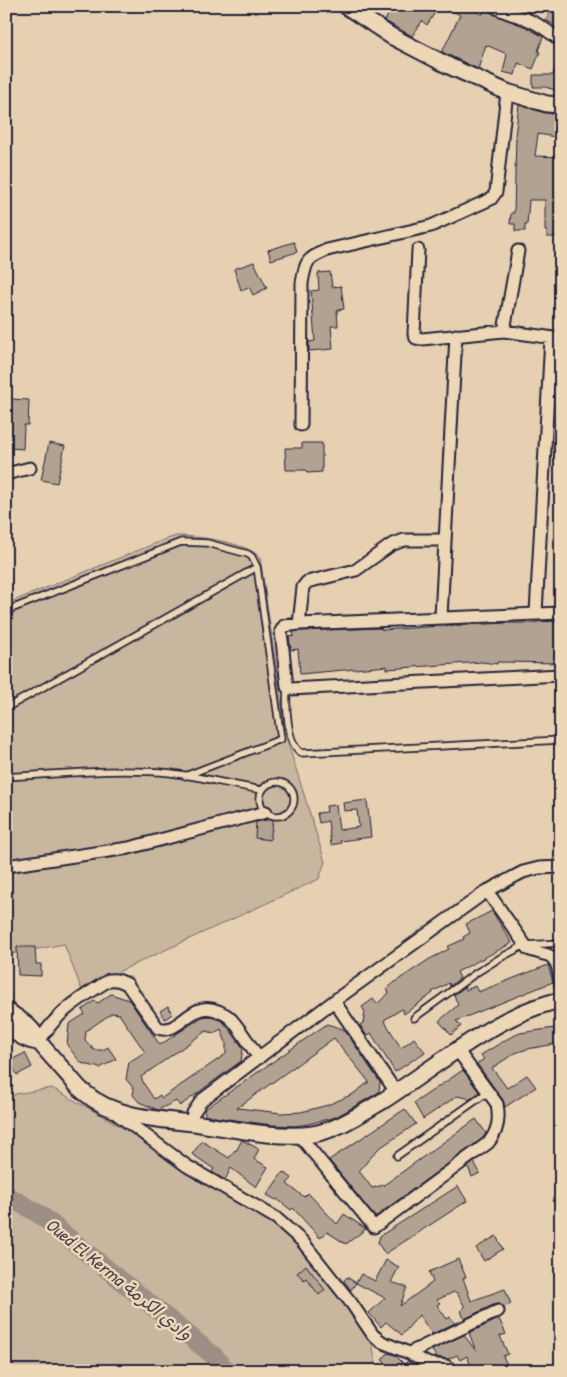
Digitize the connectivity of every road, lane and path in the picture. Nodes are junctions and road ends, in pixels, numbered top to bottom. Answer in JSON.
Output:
{"nodes":[{"id":1,"x":346,"y":6,"type":"edge"},
{"id":2,"x":494,"y":6,"type":"edge"},
{"id":3,"x":561,"y":41,"type":"edge"},
{"id":4,"x":507,"y":92,"type":"junction"},
{"id":5,"x":561,"y":105,"type":"edge"},
{"id":6,"x":418,"y":250,"type":"dead end"},
{"id":7,"x":518,"y":251,"type":"dead end"},
{"id":8,"x":504,"y":331,"type":"junction"},
{"id":9,"x":456,"y":335,"type":"junction"},
{"id":10,"x":556,"y":338,"type":"edge"},
{"id":11,"x":301,"y":425,"type":"dead end"},
{"id":12,"x":30,"y":468,"type":"dead end"},
{"id":13,"x":6,"y":474,"type":"edge"},
{"id":14,"x":445,"y":540,"type":"junction"},
{"id":15,"x":257,"y":567,"type":"junction"},
{"id":16,"x":6,"y":610,"type":"edge"},
{"id":17,"x":536,"y":613,"type":"junction"},
{"id":18,"x":561,"y":613,"type":"edge"},
{"id":19,"x":441,"y":617,"type":"junction"},
{"id":20,"x":299,"y":624,"type":"junction"},
{"id":21,"x":561,"y":675,"type":"edge"},
{"id":22,"x":287,"y":687,"type":"junction"},
{"id":23,"x":6,"y":708,"type":"edge"},
{"id":24,"x":561,"y":740,"type":"edge"},
{"id":25,"x":185,"y":776,"type":"junction"},
{"id":26,"x":6,"y":777,"type":"edge"},
{"id":27,"x":262,"y":790,"type":"junction"},
{"id":28,"x":266,"y":812,"type":"junction"},
{"id":29,"x":6,"y":866,"type":"edge"},
{"id":30,"x":561,"y":867,"type":"edge"},
{"id":31,"x":487,"y":890,"type":"junction"},
{"id":32,"x":561,"y":943,"type":"edge"},
{"id":33,"x":525,"y":945,"type":"junction"},
{"id":34,"x":561,"y":986,"type":"edge"},
{"id":35,"x":561,"y":1000,"type":"edge"},
{"id":36,"x":334,"y":1001,"type":"junction"},
{"id":37,"x":6,"y":1010,"type":"edge"},
{"id":38,"x":414,"y":1018,"type":"dead end"},
{"id":39,"x":6,"y":1026,"type":"edge"},
{"id":40,"x":39,"y":1042,"type":"junction"},
{"id":41,"x":458,"y":1050,"type":"junction"},
{"id":42,"x":259,"y":1058,"type":"junction"},
{"id":43,"x":396,"y":1092,"type":"junction"},
{"id":44,"x":488,"y":1092,"type":"junction"},
{"id":45,"x":111,"y":1110,"type":"junction"},
{"id":46,"x":191,"y":1123,"type":"junction"},
{"id":47,"x":298,"y":1134,"type":"junction"},
{"id":48,"x":397,"y":1156,"type":"dead end"},
{"id":49,"x":498,"y":1311,"type":"dead end"},
{"id":50,"x":409,"y":1353,"type":"junction"},
{"id":51,"x":453,"y":1371,"type":"edge"}],
"edges":[{"from":1,"to":4,"type":"street"},
{"from":2,"to":3,"type":"street"},
{"from":4,"to":5,"type":"street"},
{"from":4,"to":11,"type":"street"},
{"from":6,"to":9,"type":"street"},
{"from":7,"to":8,"type":"street"},
{"from":8,"to":9,"type":"street"},
{"from":8,"to":10,"type":"street"},
{"from":9,"to":14,"type":"street"},
{"from":10,"to":17,"type":"street"},
{"from":12,"to":13,"type":"street"},
{"from":14,"to":19,"type":"street"},
{"from":14,"to":20,"type":"street"},
{"from":15,"to":16,"type":"lane"},
{"from":15,"to":23,"type":"lane"},
{"from":15,"to":25,"type":"lane"},
{"from":17,"to":18,"type":"street"},
{"from":17,"to":19,"type":"street"},
{"from":19,"to":20,"type":"street"},
{"from":20,"to":22,"type":"street"},
{"from":21,"to":22,"type":"street"},
{"from":22,"to":24,"type":"lane"},
{"from":25,"to":26,"type":"lane"},
{"from":25,"to":27,"type":"lane"},
{"from":27,"to":28,"type":"lane"},
{"from":27,"to":28,"type":"lane"},
{"from":28,"to":29,"type":"street"},
{"from":30,"to":31,"type":"street"},
{"from":31,"to":33,"type":"street"},
{"from":31,"to":36,"type":"street"},
{"from":32,"to":33,"type":"lane"},
{"from":33,"to":34,"type":"street"},
{"from":33,"to":38,"type":"lane"},
{"from":35,"to":41,"type":"street"},
{"from":36,"to":42,"type":"street"},
{"from":36,"to":43,"type":"street"},
{"from":37,"to":40,"type":"street"},
{"from":39,"to":40,"type":"street"},
{"from":40,"to":42,"type":"street"},
{"from":40,"to":45,"type":"street"},
{"from":41,"to":43,"type":"street"},
{"from":41,"to":44,"type":"street"},
{"from":42,"to":46,"type":"street"},
{"from":43,"to":47,"type":"street"},
{"from":44,"to":47,"type":"street"},
{"from":44,"to":48,"type":"lane"},
{"from":45,"to":46,"type":"street"},
{"from":45,"to":50,"type":"street"},
{"from":46,"to":47,"type":"street"},
{"from":49,"to":50,"type":"street"},
{"from":50,"to":51,"type":"street"}]}
